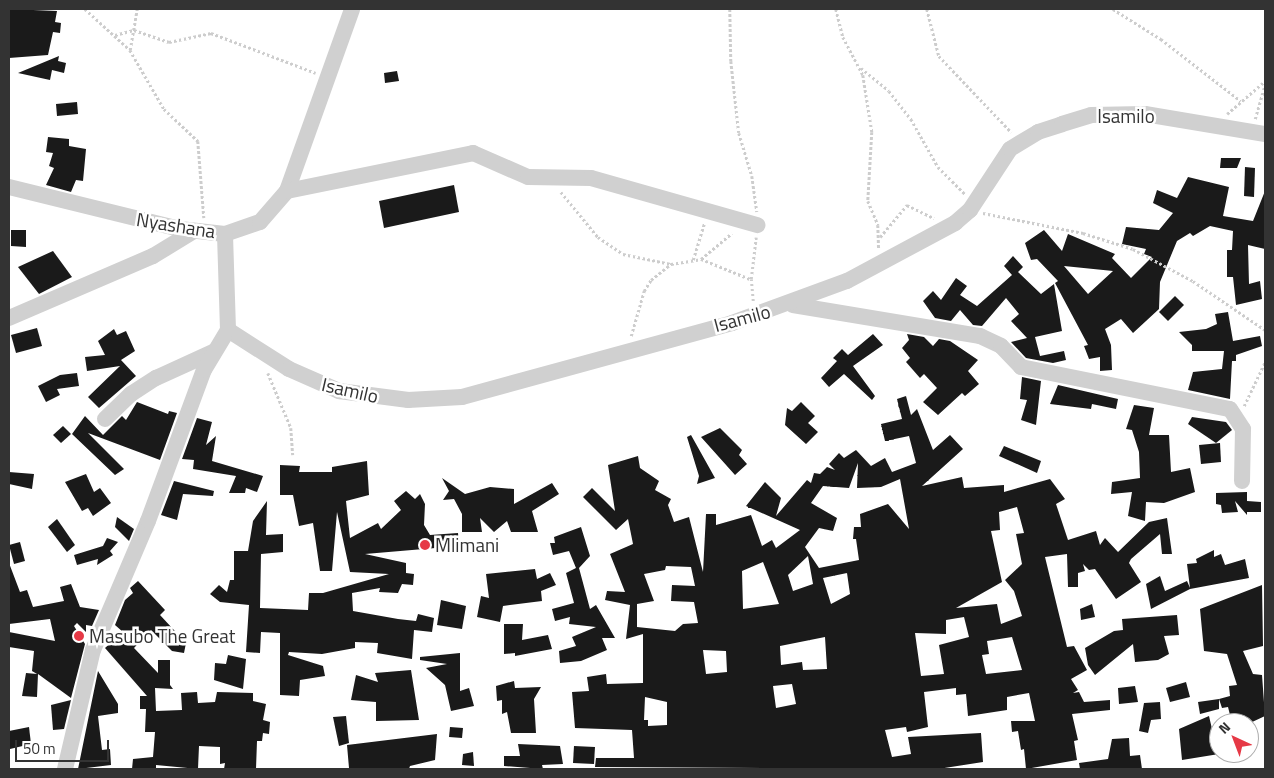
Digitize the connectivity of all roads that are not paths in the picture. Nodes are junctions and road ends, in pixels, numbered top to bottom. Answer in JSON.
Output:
{"nodes":[{"id":1,"x":348,"y":11,"type":"edge"},
{"id":2,"x":1260,"y":132,"type":"edge"},
{"id":3,"x":9,"y":187,"type":"edge"},
{"id":4,"x":286,"y":191,"type":"junction"},
{"id":5,"x":751,"y":222,"type":"road end"},
{"id":6,"x":200,"y":231,"type":"junction"},
{"id":7,"x":225,"y":234,"type":"junction"},
{"id":8,"x":790,"y":304,"type":"junction"},
{"id":9,"x":9,"y":318,"type":"edge"},
{"id":10,"x":228,"y":330,"type":"junction"},
{"id":11,"x":213,"y":352,"type":"junction"},
{"id":12,"x":105,"y":419,"type":"dead end"},
{"id":13,"x":1242,"y":481,"type":"dead end"},
{"id":14,"x":64,"y":769,"type":"edge"}],
"edges":[{"from":1,"to":4,"type":"street","name":"Nyashana"},
{"from":2,"to":8,"type":"street","name":"Isamilo"},
{"from":3,"to":6,"type":"street","name":"Nyashana"},
{"from":4,"to":5,"type":"street"},
{"from":4,"to":7,"type":"street","name":"Nyashana"},
{"from":6,"to":7,"type":"street","name":"Nyashana"},
{"from":6,"to":9,"type":"street"},
{"from":7,"to":10,"type":"street"},
{"from":8,"to":10,"type":"street","name":"Isamilo"},
{"from":8,"to":13,"type":"street"},
{"from":10,"to":11,"type":"street"},
{"from":11,"to":12,"type":"street"},
{"from":11,"to":14,"type":"street"}]}
